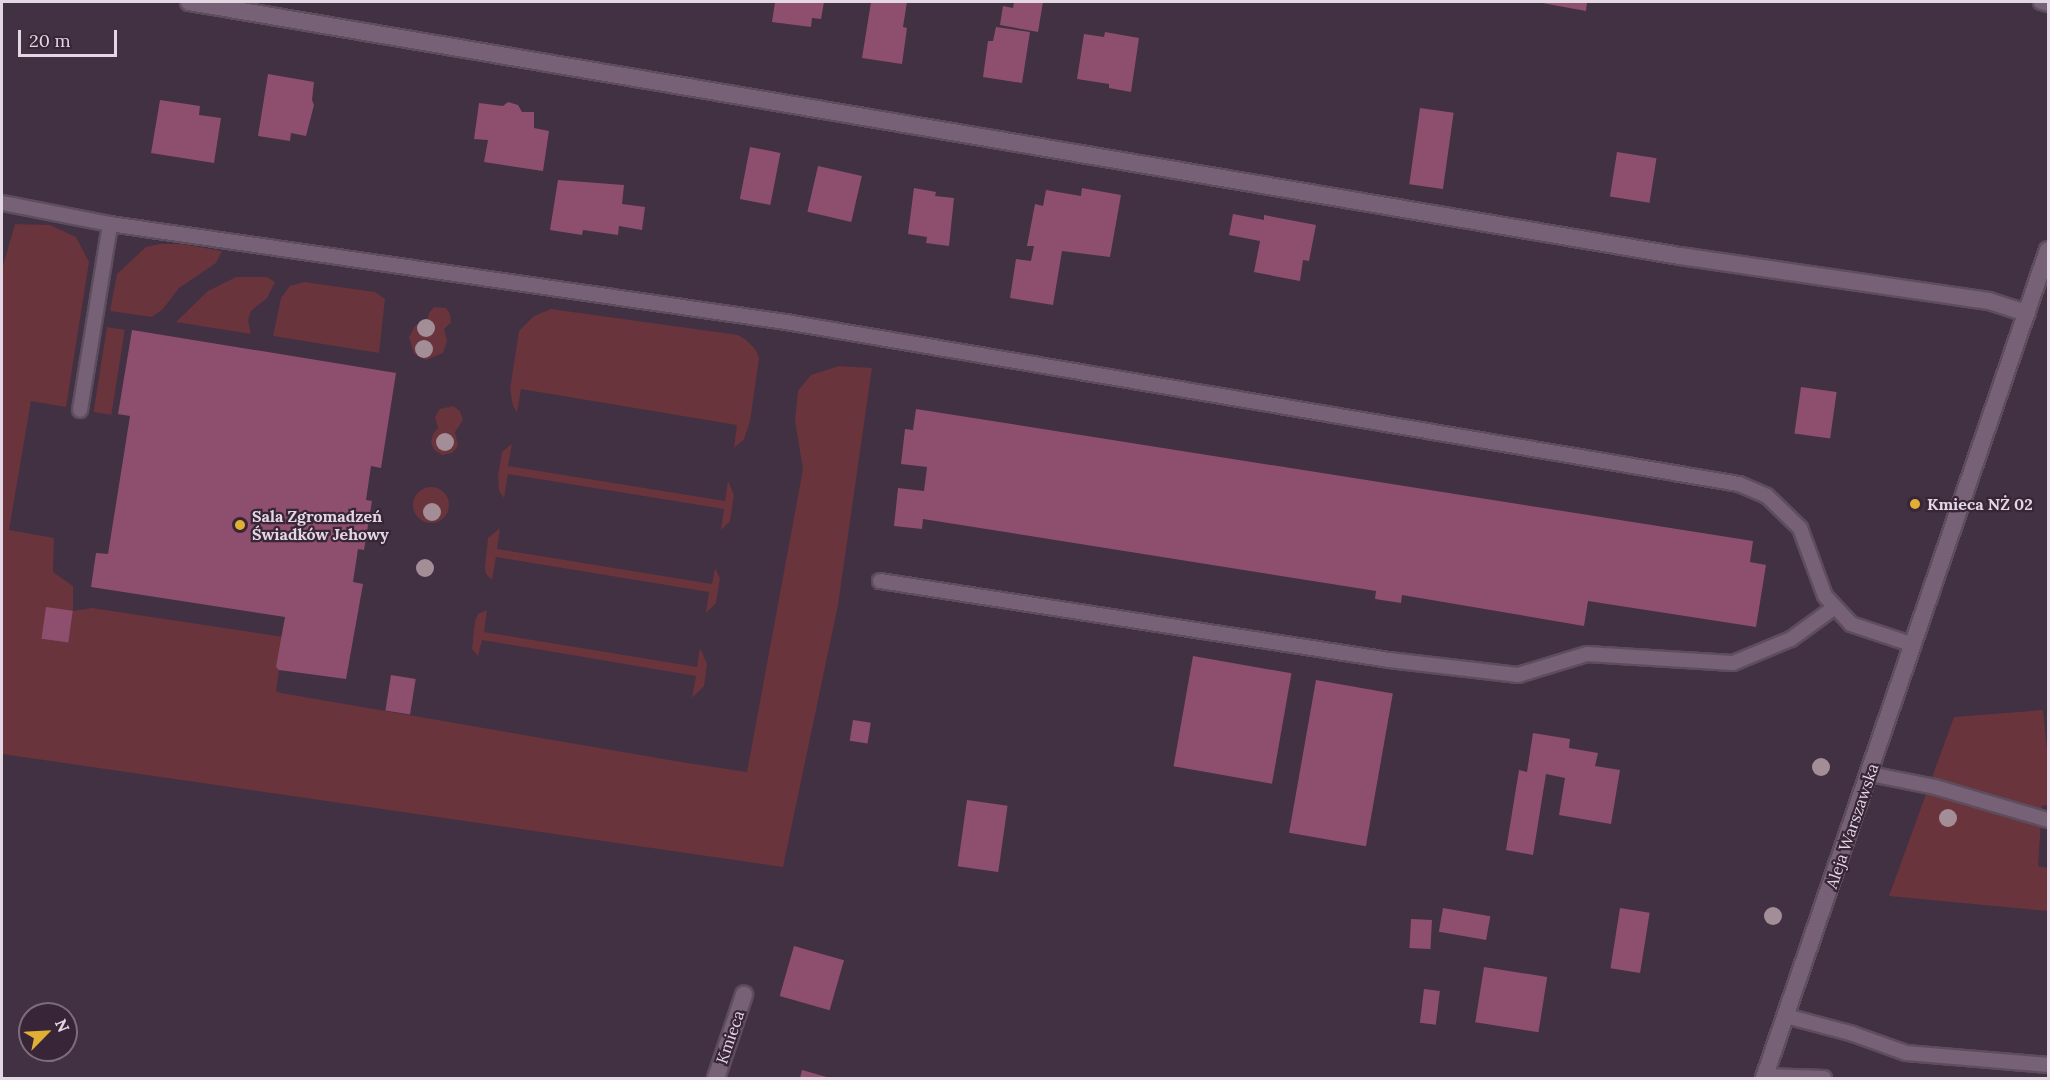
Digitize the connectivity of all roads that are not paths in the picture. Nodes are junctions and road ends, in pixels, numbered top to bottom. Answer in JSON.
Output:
{"nodes":[{"id":1,"x":189,"y":2,"type":"edge"},
{"id":2,"x":2041,"y":2,"type":"edge"},
{"id":3,"x":2049,"y":4,"type":"edge"},
{"id":4,"x":2,"y":203,"type":"edge"},
{"id":5,"x":110,"y":224,"type":"junction"},
{"id":6,"x":2049,"y":250,"type":"edge"},
{"id":7,"x":2043,"y":282,"type":"edge"},
{"id":8,"x":2027,"y":313,"type":"junction"},
{"id":9,"x":80,"y":410,"type":"dead end"},
{"id":10,"x":879,"y":580,"type":"dead end"},
{"id":11,"x":1835,"y":607,"type":"junction"},
{"id":12,"x":1914,"y":645,"type":"junction"},
{"id":13,"x":1870,"y":774,"type":"junction"},
{"id":14,"x":2049,"y":820,"type":"edge"},
{"id":15,"x":744,"y":995,"type":"dead end"},
{"id":16,"x":1786,"y":1016,"type":"junction"},
{"id":17,"x":2049,"y":1065,"type":"edge"},
{"id":18,"x":1765,"y":1077,"type":"edge"},
{"id":19,"x":716,"y":1078,"type":"edge"},
{"id":20,"x":1824,"y":1078,"type":"edge"}],
"edges":[{"from":1,"to":8,"type":"street"},
{"from":2,"to":3,"type":"lane"},
{"from":4,"to":5,"type":"lane"},
{"from":5,"to":9,"type":"lane"},
{"from":5,"to":11,"type":"lane"},
{"from":6,"to":7,"type":"street","name":"Aleja Warszawska"},
{"from":7,"to":8,"type":"street","name":"Aleja Warszawska"},
{"from":8,"to":12,"type":"street","name":"Aleja Warszawska"},
{"from":10,"to":11,"type":"lane"},
{"from":11,"to":12,"type":"lane"},
{"from":12,"to":13,"type":"street","name":"Aleja Warszawska"},
{"from":13,"to":14,"type":"lane"},
{"from":13,"to":16,"type":"street","name":"Aleja Warszawska"},
{"from":15,"to":19,"type":"street","name":"Kmieca"},
{"from":16,"to":17,"type":"lane"},
{"from":16,"to":18,"type":"street","name":"Aleja Warszawska"},
{"from":18,"to":20,"type":"lane"}]}
